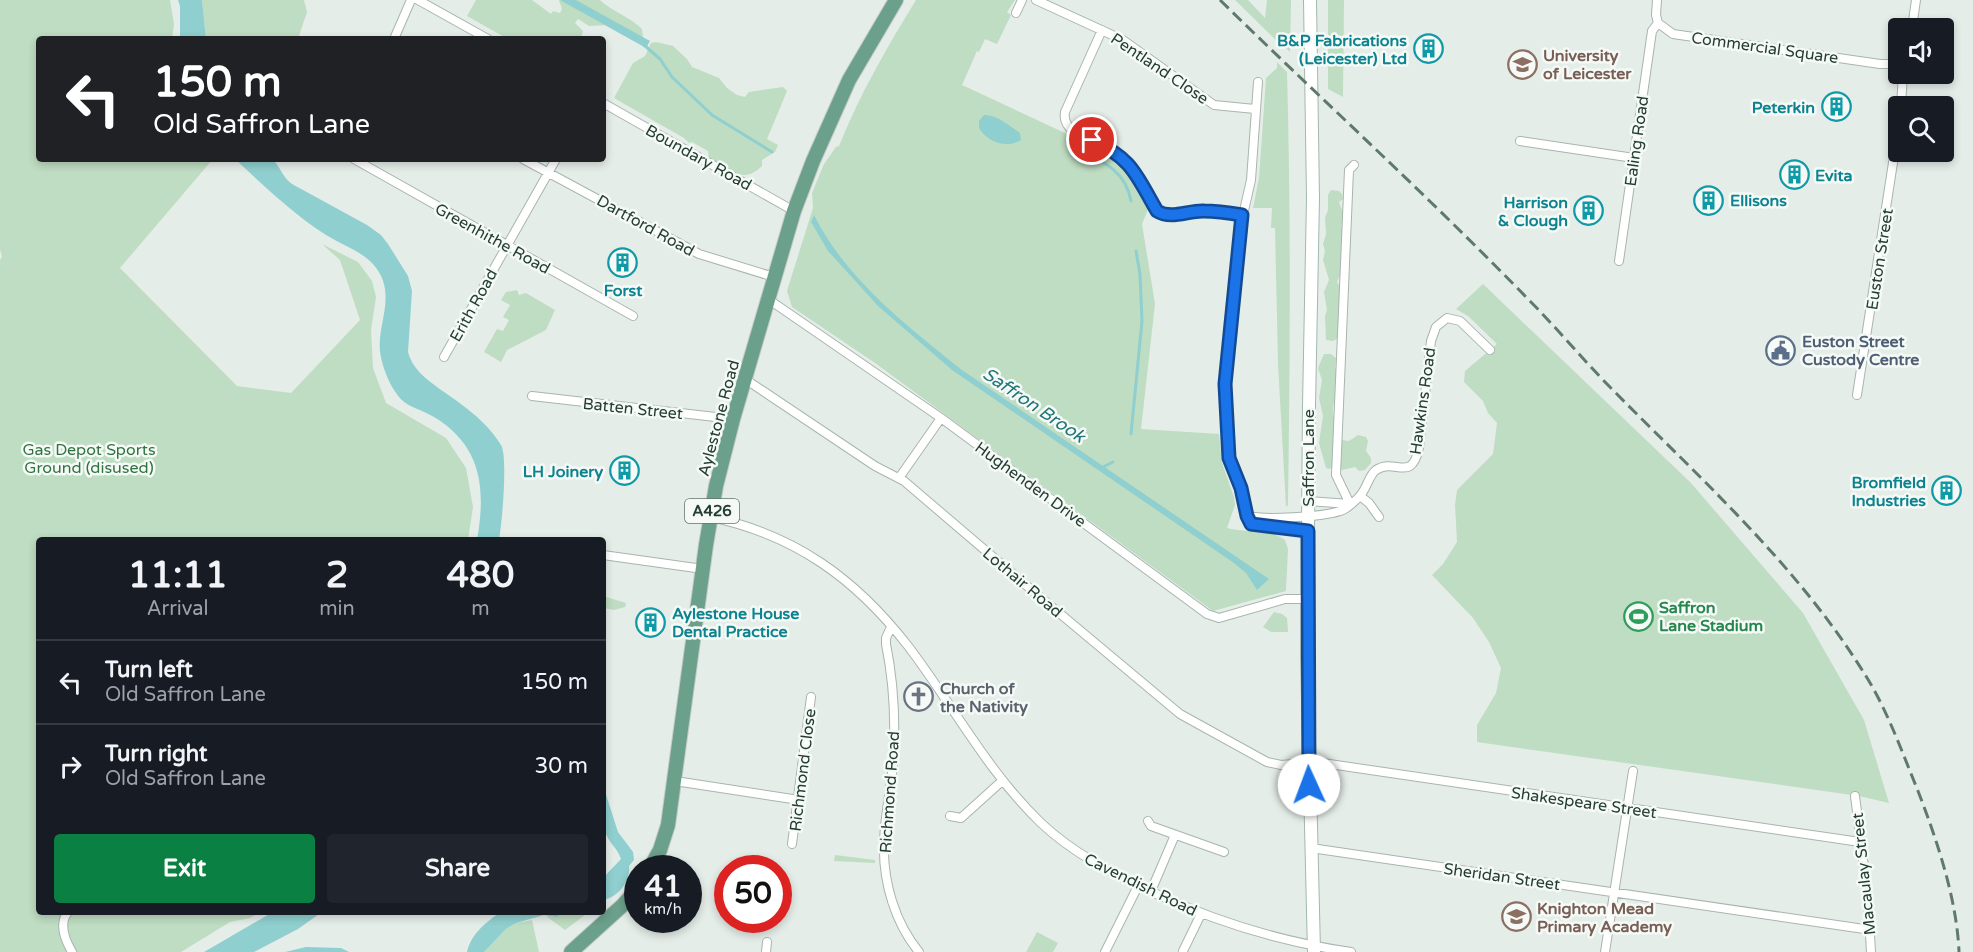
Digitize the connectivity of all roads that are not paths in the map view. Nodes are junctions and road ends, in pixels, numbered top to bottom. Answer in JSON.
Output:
{"nodes":[{"id":1,"x":411,"y":0,"type":"edge"},
{"id":2,"x":418,"y":0,"type":"edge"},
{"id":3,"x":896,"y":0,"type":"edge"},
{"id":4,"x":1022,"y":0,"type":"edge"},
{"id":5,"x":1036,"y":0,"type":"edge"},
{"id":6,"x":1310,"y":0,"type":"edge"},
{"id":7,"x":1657,"y":0,"type":"edge"},
{"id":8,"x":1916,"y":0,"type":"edge"},
{"id":9,"x":1016,"y":13,"type":"dead end"},
{"id":10,"x":1913,"y":18,"type":"edge"},
{"id":11,"x":1658,"y":23,"type":"junction"},
{"id":12,"x":1102,"y":30,"type":"junction"},
{"id":13,"x":395,"y":36,"type":"edge"},
{"id":14,"x":483,"y":36,"type":"edge"},
{"id":15,"x":1888,"y":64,"type":"edge"},
{"id":16,"x":1258,"y":82,"type":"dead end"},
{"id":17,"x":606,"y":106,"type":"edge"},
{"id":18,"x":1255,"y":109,"type":"junction"},
{"id":19,"x":1520,"y":141,"type":"dead end"},
{"id":20,"x":1634,"y":158,"type":"junction"},
{"id":21,"x":359,"y":162,"type":"edge"},
{"id":22,"x":529,"y":162,"type":"edge"},
{"id":23,"x":554,"y":162,"type":"edge"},
{"id":24,"x":1893,"y":162,"type":"edge"},
{"id":25,"x":1354,"y":165,"type":"dead end"},
{"id":26,"x":548,"y":173,"type":"junction"},
{"id":27,"x":794,"y":211,"type":"junction"},
{"id":28,"x":1242,"y":215,"type":"junction"},
{"id":29,"x":507,"y":246,"type":"junction"},
{"id":30,"x":1619,"y":261,"type":"dead end"},
{"id":31,"x":774,"y":277,"type":"junction"},
{"id":32,"x":768,"y":298,"type":"junction"},
{"id":33,"x":633,"y":316,"type":"dead end"},
{"id":34,"x":1490,"y":350,"type":"dead end"},
{"id":35,"x":444,"y":357,"type":"dead end"},
{"id":36,"x":745,"y":379,"type":"junction"},
{"id":37,"x":1857,"y":395,"type":"dead end"},
{"id":38,"x":532,"y":396,"type":"dead end"},
{"id":39,"x":733,"y":418,"type":"junction"},
{"id":40,"x":941,"y":418,"type":"junction"},
{"id":41,"x":899,"y":478,"type":"junction"},
{"id":42,"x":1360,"y":496,"type":"junction"},
{"id":43,"x":1308,"y":501,"type":"junction"},
{"id":44,"x":1350,"y":504,"type":"junction"},
{"id":45,"x":1247,"y":516,"type":"junction"},
{"id":46,"x":1308,"y":516,"type":"junction"},
{"id":47,"x":711,"y":517,"type":"junction"},
{"id":48,"x":1379,"y":517,"type":"dead end"},
{"id":49,"x":1308,"y":531,"type":"junction"},
{"id":50,"x":606,"y":555,"type":"edge"},
{"id":51,"x":703,"y":569,"type":"junction"},
{"id":52,"x":1307,"y":599,"type":"junction"},
{"id":53,"x":891,"y":627,"type":"junction"},
{"id":54,"x":811,"y":697,"type":"dead end"},
{"id":55,"x":1308,"y":764,"type":"junction"},
{"id":56,"x":1633,"y":771,"type":"dead end"},
{"id":57,"x":675,"y":781,"type":"junction"},
{"id":58,"x":1002,"y":781,"type":"junction"},
{"id":59,"x":1855,"y":796,"type":"dead end"},
{"id":60,"x":799,"y":800,"type":"junction"},
{"id":61,"x":1627,"y":808,"type":"junction"},
{"id":62,"x":950,"y":816,"type":"dead end"},
{"id":63,"x":1148,"y":821,"type":"dead end"},
{"id":64,"x":1175,"y":834,"type":"junction"},
{"id":65,"x":1860,"y":843,"type":"junction"},
{"id":66,"x":792,"y":844,"type":"dead end"},
{"id":67,"x":1311,"y":848,"type":"junction"},
{"id":68,"x":1224,"y":852,"type":"dead end"},
{"id":69,"x":657,"y":855,"type":"edge"},
{"id":70,"x":1138,"y":886,"type":"junction"},
{"id":71,"x":1151,"y":891,"type":"junction"},
{"id":72,"x":1614,"y":892,"type":"junction"},
{"id":73,"x":624,"y":904,"type":"edge"},
{"id":74,"x":1201,"y":914,"type":"junction"},
{"id":75,"x":65,"y":915,"type":"edge"},
{"id":76,"x":1871,"y":930,"type":"junction"},
{"id":77,"x":767,"y":942,"type":"dead end"},
{"id":78,"x":1314,"y":949,"type":"edge"},
{"id":79,"x":1183,"y":951,"type":"edge"},
{"id":80,"x":72,"y":952,"type":"edge"},
{"id":81,"x":571,"y":952,"type":"edge"},
{"id":82,"x":766,"y":952,"type":"edge"},
{"id":83,"x":919,"y":952,"type":"edge"},
{"id":84,"x":1105,"y":952,"type":"edge"},
{"id":85,"x":1351,"y":952,"type":"edge"},
{"id":86,"x":1605,"y":952,"type":"edge"},
{"id":87,"x":1871,"y":952,"type":"edge"}],
"edges":[{"from":1,"to":13,"type":"street"},
{"from":2,"to":14,"type":"street"},
{"from":3,"to":27,"type":"main road","name":"Aylestone Road","number":"A426"},
{"from":4,"to":9,"type":"street"},
{"from":5,"to":12,"type":"street","name":"Pentland Close"},
{"from":6,"to":43,"type":"main road","name":"Saffron Lane"},
{"from":7,"to":11,"type":"street"},
{"from":8,"to":10,"type":"street"},
{"from":11,"to":15,"type":"street","name":"Commercial Square"},
{"from":11,"to":20,"type":"street","name":"Ealing Road"},
{"from":12,"to":18,"type":"street","name":"Pentland Close"},
{"from":12,"to":28,"type":"street"},
{"from":16,"to":18,"type":"street"},
{"from":17,"to":27,"type":"street","name":"Boundary Road"},
{"from":18,"to":28,"type":"street"},
{"from":19,"to":20,"type":"street"},
{"from":20,"to":30,"type":"street","name":"Ealing Road"},
{"from":21,"to":29,"type":"street","name":"Greenhithe Road"},
{"from":22,"to":26,"type":"street","name":"Dartford Road"},
{"from":23,"to":26,"type":"street","name":"Erith Road"},
{"from":24,"to":37,"type":"street","name":"Euston Street"},
{"from":25,"to":44,"type":"street"},
{"from":26,"to":29,"type":"street","name":"Erith Road"},
{"from":26,"to":31,"type":"street","name":"Dartford Road"},
{"from":27,"to":31,"type":"main road","name":"Aylestone Road","number":"A426"},
{"from":28,"to":45,"type":"street"},
{"from":29,"to":33,"type":"street","name":"Greenhithe Road"},
{"from":29,"to":35,"type":"street","name":"Erith Road"},
{"from":31,"to":32,"type":"main road","name":"Aylestone Road","number":"A426"},
{"from":32,"to":36,"type":"main road","name":"Aylestone Road","number":"A426"},
{"from":32,"to":40,"type":"street","name":"Hughenden Drive"},
{"from":34,"to":42,"type":"street","name":"Hawkins Road"},
{"from":36,"to":39,"type":"main road","name":"Aylestone Road","number":"A426"},
{"from":36,"to":41,"type":"street","name":"Lothair Road"},
{"from":38,"to":39,"type":"street","name":"Batten Street"},
{"from":39,"to":47,"type":"main road","name":"Aylestone Road","number":"A426"},
{"from":40,"to":41,"type":"street"},
{"from":40,"to":52,"type":"street","name":"Hughenden Drive"},
{"from":41,"to":55,"type":"street","name":"Lothair Road"},
{"from":42,"to":44,"type":"street","name":"Hawkins Road"},
{"from":42,"to":48,"type":"street"},
{"from":43,"to":44,"type":"street"},
{"from":43,"to":46,"type":"main road","name":"Saffron Lane"},
{"from":44,"to":46,"type":"street","name":"Hawkins Road"},
{"from":45,"to":46,"type":"street","name":"Hawkins Road"},
{"from":45,"to":49,"type":"street"},
{"from":46,"to":49,"type":"main road","name":"Saffron Lane"},
{"from":47,"to":51,"type":"main road","name":"Aylestone Road","number":"A426"},
{"from":47,"to":53,"type":"street","name":"Cavendish Road"},
{"from":49,"to":52,"type":"main road","name":"Saffron Lane"},
{"from":50,"to":51,"type":"street"},
{"from":51,"to":57,"type":"main road","name":"Aylestone Road","number":"A426"},
{"from":52,"to":55,"type":"main road","name":"Saffron Lane"},
{"from":53,"to":58,"type":"street","name":"Cavendish Road"},
{"from":53,"to":83,"type":"street","name":"Richmond Road"},
{"from":54,"to":60,"type":"street","name":"Richmond Close"},
{"from":55,"to":61,"type":"street","name":"Shakespeare Street"},
{"from":55,"to":67,"type":"main road","name":"Saffron Lane"},
{"from":56,"to":61,"type":"street"},
{"from":57,"to":60,"type":"street"},
{"from":57,"to":69,"type":"main road","name":"Aylestone Road","number":"A426"},
{"from":58,"to":62,"type":"street"},
{"from":58,"to":70,"type":"street","name":"Cavendish Road"},
{"from":59,"to":65,"type":"street","name":"Macaulay Street"},
{"from":60,"to":66,"type":"street","name":"Richmond Close"},
{"from":61,"to":65,"type":"street","name":"Shakespeare Street"},
{"from":61,"to":72,"type":"street"},
{"from":63,"to":64,"type":"street"},
{"from":64,"to":68,"type":"street"},
{"from":64,"to":71,"type":"street"},
{"from":65,"to":76,"type":"street","name":"Macaulay Street"},
{"from":67,"to":72,"type":"street","name":"Sheridan Street"},
{"from":67,"to":78,"type":"main road","name":"Saffron Lane"},
{"from":70,"to":71,"type":"street","name":"Cavendish Road"},
{"from":70,"to":84,"type":"street"},
{"from":71,"to":74,"type":"street","name":"Cavendish Road"},
{"from":72,"to":76,"type":"street","name":"Sheridan Street"},
{"from":72,"to":86,"type":"street"},
{"from":73,"to":81,"type":"main road"},
{"from":74,"to":78,"type":"street","name":"Cavendish Road"},
{"from":74,"to":79,"type":"street"},
{"from":75,"to":80,"type":"street"},
{"from":76,"to":87,"type":"street","name":"Macaulay Street"},
{"from":77,"to":82,"type":"street"},
{"from":78,"to":85,"type":"street","name":"Cavendish Road"}]}
